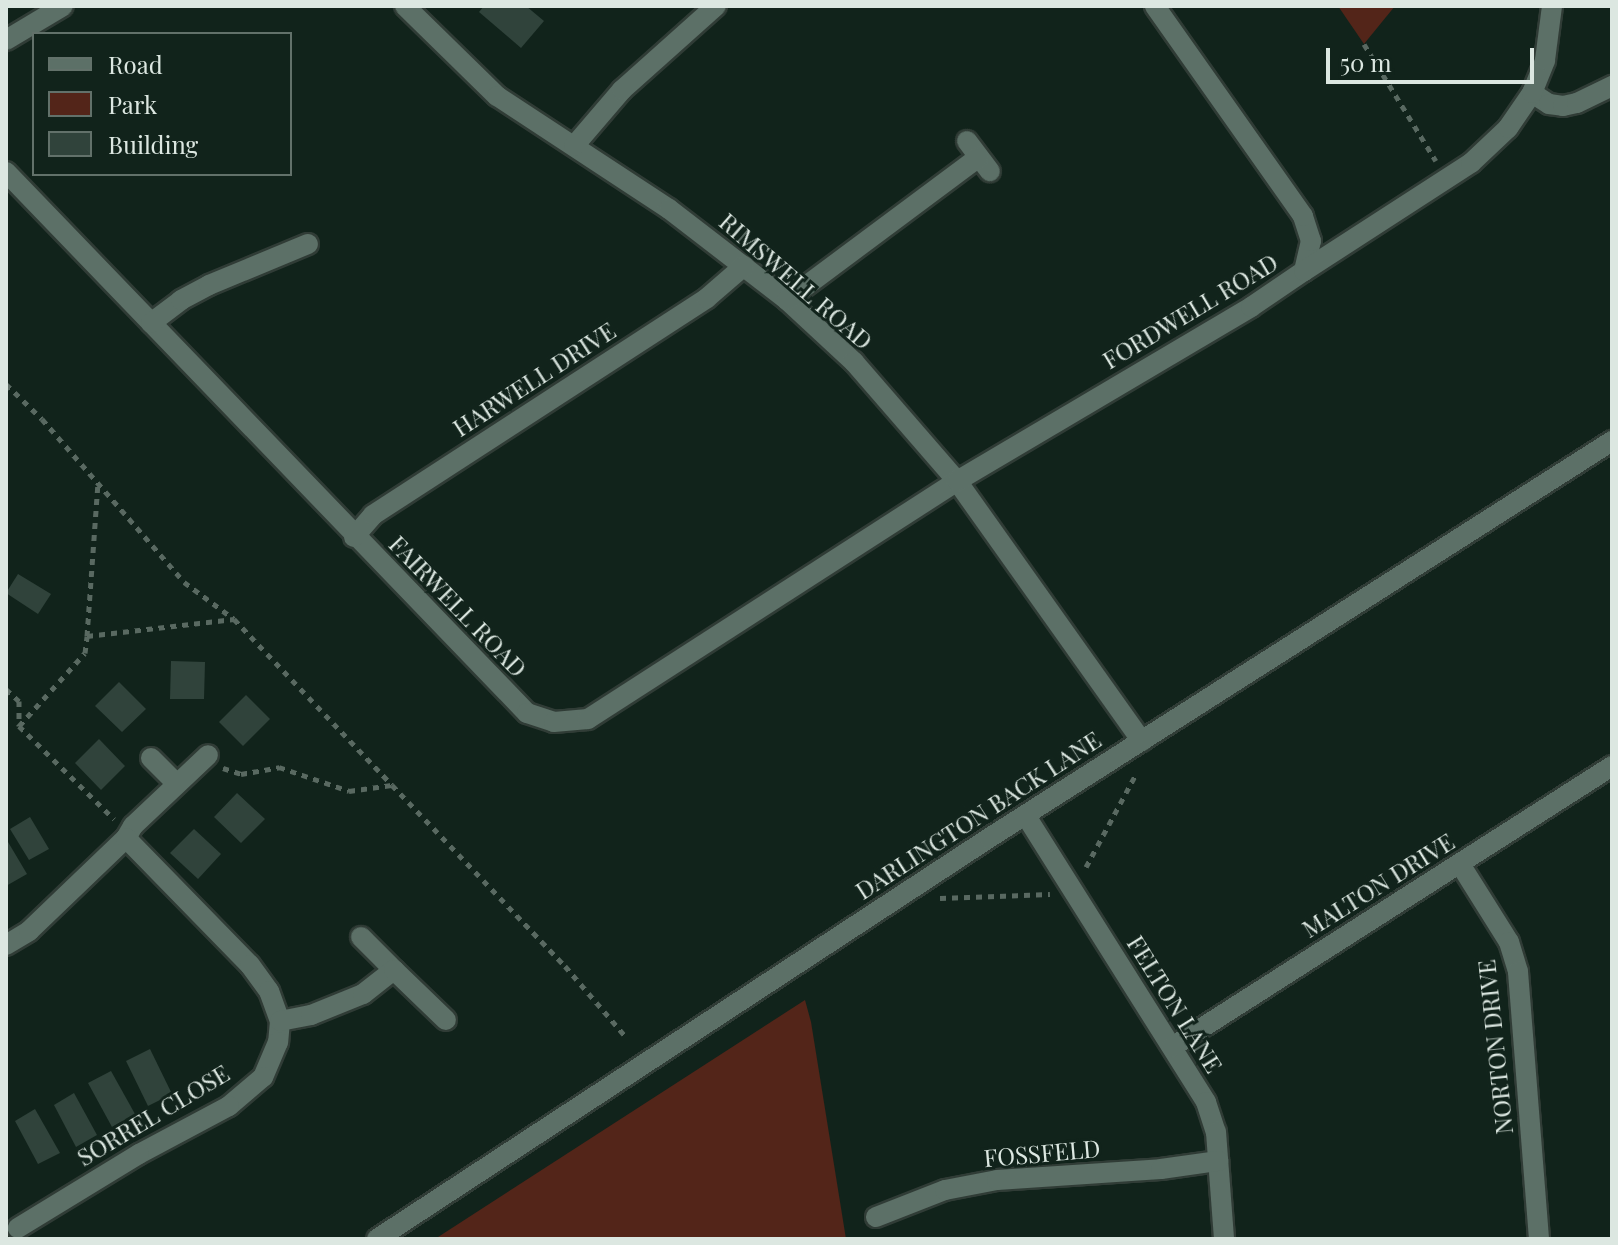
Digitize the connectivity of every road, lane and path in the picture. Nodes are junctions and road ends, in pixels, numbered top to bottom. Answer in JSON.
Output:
{"nodes":[{"id":1,"x":63,"y":6,"type":"edge"},
{"id":2,"x":405,"y":6,"type":"edge"},
{"id":3,"x":716,"y":6,"type":"edge"},
{"id":4,"x":1155,"y":6,"type":"edge"},
{"id":5,"x":1552,"y":6,"type":"edge"},
{"id":6,"x":6,"y":40,"type":"edge"},
{"id":7,"x":1364,"y":44,"type":"dead end"},
{"id":8,"x":1612,"y":86,"type":"edge"},
{"id":9,"x":1532,"y":93,"type":"junction"},
{"id":10,"x":574,"y":146,"type":"junction"},
{"id":11,"x":979,"y":156,"type":"dead end"},
{"id":12,"x":6,"y":172,"type":"edge"},
{"id":13,"x":1447,"y":179,"type":"junction"},
{"id":14,"x":308,"y":244,"type":"dead end"},
{"id":15,"x":744,"y":266,"type":"junction"},
{"id":16,"x":1304,"y":271,"type":"junction"},
{"id":17,"x":787,"y":300,"type":"junction"},
{"id":18,"x":151,"y":323,"type":"junction"},
{"id":19,"x":6,"y":384,"type":"edge"},
{"id":20,"x":1612,"y":441,"type":"edge"},
{"id":21,"x":957,"y":481,"type":"junction"},
{"id":22,"x":98,"y":483,"type":"junction"},
{"id":23,"x":354,"y":537,"type":"junction"},
{"id":24,"x":234,"y":619,"type":"junction"},
{"id":25,"x":87,"y":636,"type":"junction"},
{"id":26,"x":6,"y":689,"type":"edge"},
{"id":27,"x":19,"y":726,"type":"junction"},
{"id":28,"x":1142,"y":741,"type":"junction"},
{"id":29,"x":151,"y":758,"type":"dead end"},
{"id":30,"x":212,"y":760,"type":"joint"},
{"id":31,"x":1141,"y":765,"type":"dead end"},
{"id":32,"x":1612,"y":766,"type":"edge"},
{"id":33,"x":176,"y":783,"type":"junction"},
{"id":34,"x":392,"y":785,"type":"junction"},
{"id":35,"x":1026,"y":816,"type":"junction"},
{"id":36,"x":127,"y":836,"type":"junction"},
{"id":37,"x":1460,"y":864,"type":"junction"},
{"id":38,"x":1084,"y":872,"type":"dead end"},
{"id":39,"x":1055,"y":894,"type":"dead end"},
{"id":40,"x":934,"y":898,"type":"dead end"},
{"id":41,"x":361,"y":937,"type":"dead end"},
{"id":42,"x":6,"y":945,"type":"edge"},
{"id":43,"x":394,"y":970,"type":"junction"},
{"id":44,"x":446,"y":1020,"type":"dead end"},
{"id":45,"x":280,"y":1021,"type":"junction"},
{"id":46,"x":626,"y":1037,"type":"dead end"},
{"id":47,"x":1172,"y":1047,"type":"junction"},
{"id":48,"x":1218,"y":1161,"type":"junction"},
{"id":49,"x":876,"y":1217,"type":"dead end"},
{"id":50,"x":16,"y":1226,"type":"edge"},
{"id":51,"x":377,"y":1239,"type":"edge"},
{"id":52,"x":1224,"y":1239,"type":"edge"},
{"id":53,"x":1539,"y":1239,"type":"edge"}],
"edges":[{"from":1,"to":6,"type":"street"},
{"from":2,"to":10,"type":"street","name":"RIMSWELL ROAD"},
{"from":3,"to":10,"type":"street"},
{"from":4,"to":16,"type":"street","name":"FORDWELL ROAD"},
{"from":5,"to":9,"type":"street"},
{"from":7,"to":13,"type":"path"},
{"from":8,"to":9,"type":"street"},
{"from":9,"to":13,"type":"street"},
{"from":10,"to":15,"type":"street","name":"RIMSWELL ROAD"},
{"from":11,"to":17,"type":"street"},
{"from":12,"to":18,"type":"street","name":"FAIRWELL ROAD"},
{"from":13,"to":16,"type":"street"},
{"from":14,"to":18,"type":"street"},
{"from":15,"to":17,"type":"street","name":"RIMSWELL ROAD"},
{"from":15,"to":23,"type":"street","name":"HARWELL DRIVE"},
{"from":16,"to":21,"type":"street","name":"FORDWELL ROAD"},
{"from":17,"to":21,"type":"street","name":"RIMSWELL ROAD"},
{"from":18,"to":23,"type":"street","name":"FAIRWELL ROAD"},
{"from":19,"to":22,"type":"path"},
{"from":20,"to":28,"type":"street","name":"DARLINGTON BACK LANE"},
{"from":21,"to":23,"type":"street","name":"FAIRWELL ROAD"},
{"from":21,"to":28,"type":"street","name":"RIMSWELL ROAD"},
{"from":22,"to":24,"type":"path"},
{"from":22,"to":25,"type":"path"},
{"from":24,"to":25,"type":"path"},
{"from":24,"to":34,"type":"path"},
{"from":25,"to":27,"type":"path"},
{"from":26,"to":27,"type":"path"},
{"from":27,"to":36,"type":"path"},
{"from":28,"to":35,"type":"street","name":"DARLINGTON BACK LANE"},
{"from":29,"to":33,"type":"street"},
{"from":30,"to":33,"type":"street"},
{"from":30,"to":34,"type":"path"},
{"from":31,"to":38,"type":"path"},
{"from":32,"to":37,"type":"street","name":"MALTON DRIVE"},
{"from":33,"to":36,"type":"street"},
{"from":34,"to":46,"type":"path"},
{"from":35,"to":47,"type":"street","name":"FELTON LANE"},
{"from":35,"to":51,"type":"street","name":"DARLINGTON BACK LANE"},
{"from":36,"to":42,"type":"street"},
{"from":36,"to":45,"type":"street"},
{"from":37,"to":47,"type":"street","name":"MALTON DRIVE"},
{"from":37,"to":53,"type":"street","name":"NORTON DRIVE"},
{"from":39,"to":40,"type":"path"},
{"from":41,"to":43,"type":"street"},
{"from":43,"to":44,"type":"street"},
{"from":43,"to":45,"type":"street"},
{"from":45,"to":50,"type":"street","name":"SORREL CLOSE"},
{"from":47,"to":48,"type":"street","name":"FELTON LANE"},
{"from":48,"to":49,"type":"street","name":"FOSSFELD"},
{"from":48,"to":52,"type":"street","name":"FELTON LANE"}]}
